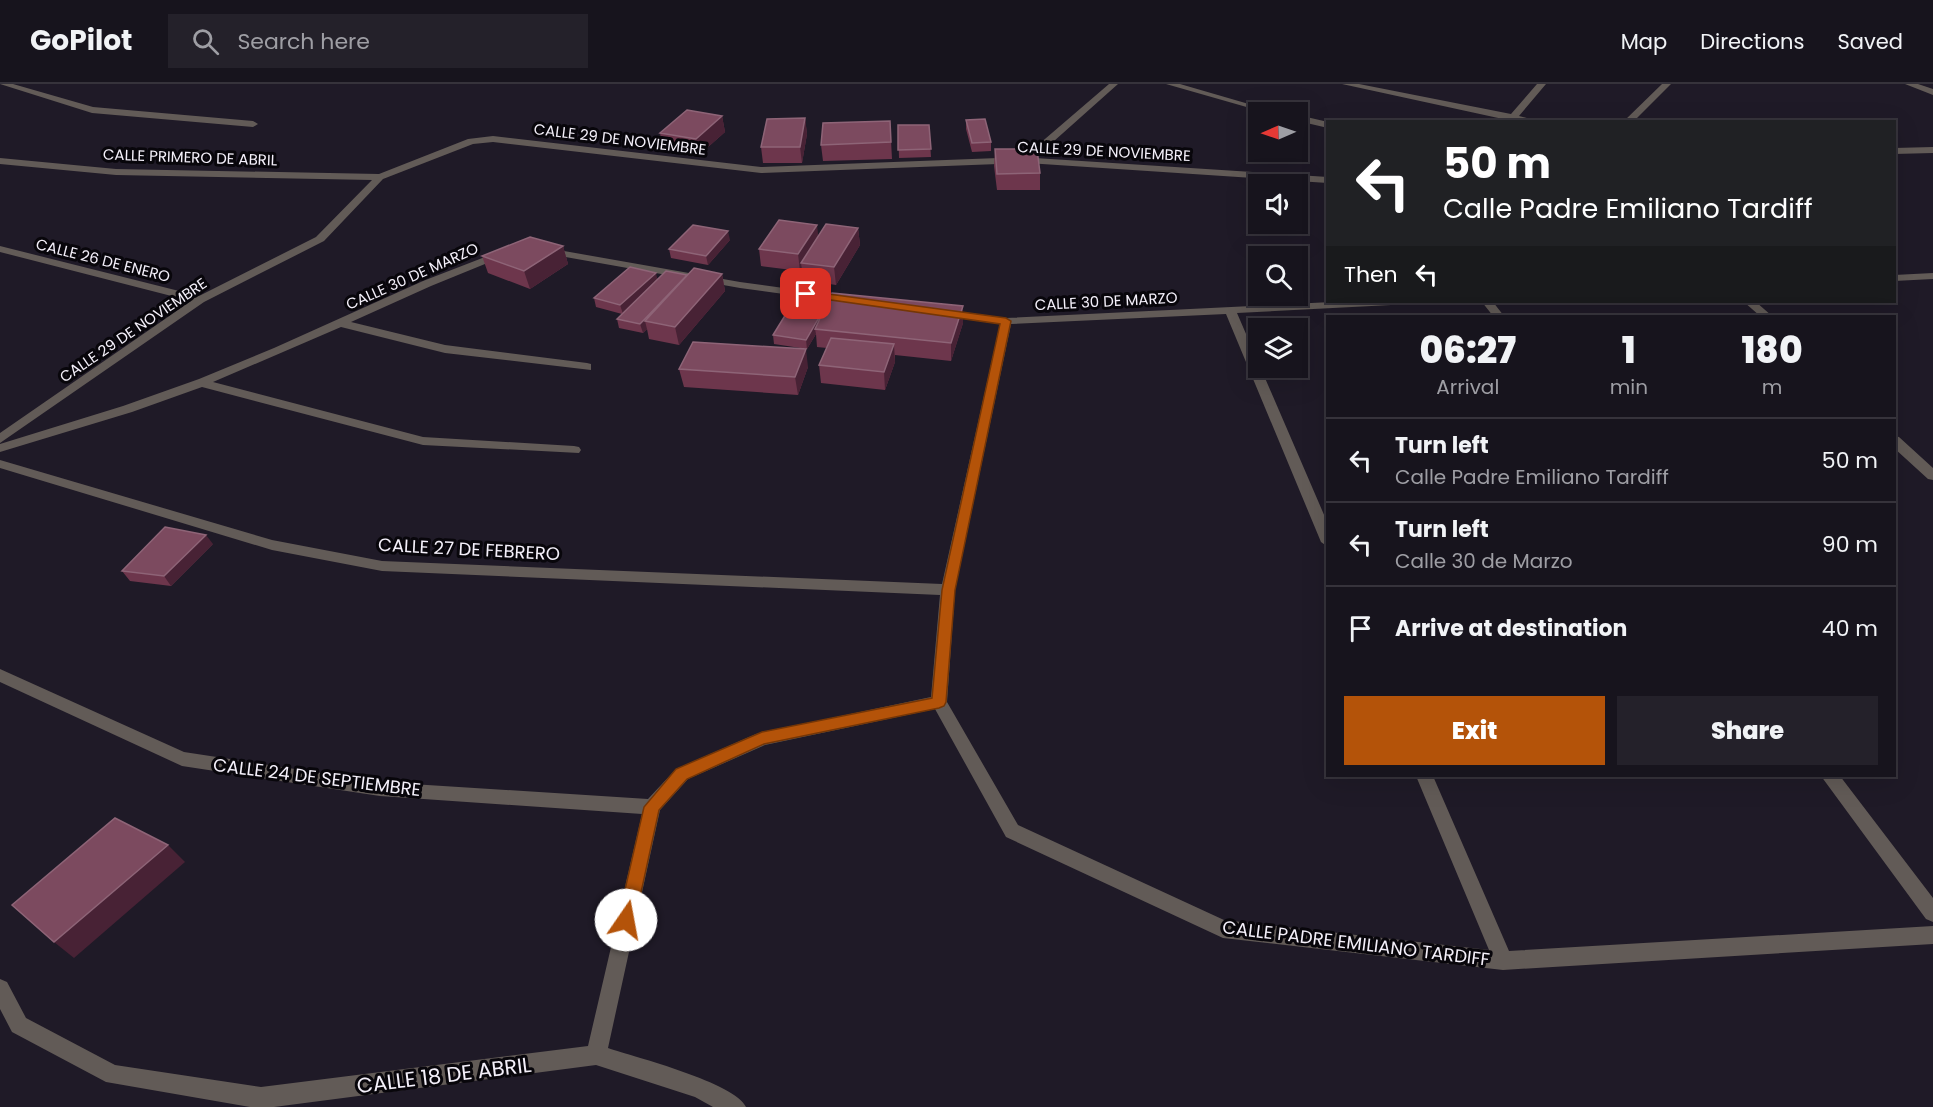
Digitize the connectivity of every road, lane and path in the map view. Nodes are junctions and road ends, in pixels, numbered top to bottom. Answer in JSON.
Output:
{"nodes":[{"id":1,"x":4,"y":84,"type":"edge"},
{"id":2,"x":1114,"y":84,"type":"edge"},
{"id":3,"x":1170,"y":84,"type":"edge"},
{"id":4,"x":1346,"y":84,"type":"edge"},
{"id":5,"x":1542,"y":84,"type":"edge"},
{"id":6,"x":1667,"y":84,"type":"edge"},
{"id":7,"x":1909,"y":84,"type":"edge"},
{"id":8,"x":1933,"y":92,"type":"edge"},
{"id":9,"x":1248,"y":105,"type":"edge"},
{"id":10,"x":1512,"y":118,"type":"junction"},
{"id":11,"x":1308,"y":120,"type":"edge"},
{"id":12,"x":1525,"y":120,"type":"edge"},
{"id":13,"x":1629,"y":120,"type":"edge"},
{"id":14,"x":253,"y":124,"type":"dead end"},
{"id":15,"x":1326,"y":125,"type":"edge"},
{"id":16,"x":1933,"y":150,"type":"edge"},
{"id":17,"x":1896,"y":151,"type":"edge"},
{"id":18,"x":1027,"y":160,"type":"junction"},
{"id":19,"x":0,"y":161,"type":"edge"},
{"id":20,"x":380,"y":177,"type":"junction"},
{"id":21,"x":1326,"y":180,"type":"edge"},
{"id":22,"x":0,"y":249,"type":"edge"},
{"id":23,"x":539,"y":250,"type":"edge"},
{"id":24,"x":512,"y":252,"type":"edge"},
{"id":25,"x":1933,"y":276,"type":"edge"},
{"id":26,"x":1896,"y":278,"type":"edge"},
{"id":27,"x":200,"y":300,"type":"junction"},
{"id":28,"x":867,"y":302,"type":"edge"},
{"id":29,"x":1371,"y":303,"type":"edge"},
{"id":30,"x":1751,"y":303,"type":"edge"},
{"id":31,"x":1230,"y":310,"type":"junction"},
{"id":32,"x":937,"y":312,"type":"edge"},
{"id":33,"x":1765,"y":315,"type":"edge"},
{"id":34,"x":1006,"y":321,"type":"junction"},
{"id":35,"x":343,"y":324,"type":"junction"},
{"id":36,"x":587,"y":367,"type":"dead end"},
{"id":37,"x":202,"y":383,"type":"junction"},
{"id":38,"x":0,"y":439,"type":"edge"},
{"id":39,"x":1896,"y":442,"type":"edge"},
{"id":40,"x":0,"y":448,"type":"edge"},
{"id":41,"x":574,"y":450,"type":"dead end"},
{"id":42,"x":0,"y":464,"type":"edge"},
{"id":43,"x":1933,"y":476,"type":"edge"},
{"id":44,"x":1326,"y":537,"type":"edge"},
{"id":45,"x":948,"y":590,"type":"junction"},
{"id":46,"x":0,"y":675,"type":"edge"},
{"id":47,"x":939,"y":702,"type":"junction"},
{"id":48,"x":1425,"y":777,"type":"edge"},
{"id":49,"x":1831,"y":777,"type":"edge"},
{"id":50,"x":652,"y":807,"type":"junction"},
{"id":51,"x":1933,"y":913,"type":"edge"},
{"id":52,"x":1933,"y":935,"type":"edge"},
{"id":53,"x":1503,"y":961,"type":"junction"},
{"id":54,"x":0,"y":988,"type":"edge"},
{"id":55,"x":596,"y":1055,"type":"junction"},
{"id":56,"x":735,"y":1107,"type":"edge"}],
"edges":[{"from":1,"to":14,"type":"street"},
{"from":2,"to":18,"type":"street"},
{"from":3,"to":9,"type":"street"},
{"from":4,"to":10,"type":"street"},
{"from":5,"to":10,"type":"street"},
{"from":6,"to":13,"type":"street"},
{"from":7,"to":8,"type":"street"},
{"from":10,"to":12,"type":"street"},
{"from":11,"to":15,"type":"street"},
{"from":16,"to":17,"type":"street"},
{"from":18,"to":20,"type":"street","name":"CALLE 29 DE NOVIEMBRE"},
{"from":18,"to":21,"type":"street","name":"CALLE 29 DE NOVIEMBRE"},
{"from":19,"to":20,"type":"street","name":"CALLE PRIMERO DE ABRIL"},
{"from":20,"to":27,"type":"street","name":"CALLE 29 DE NOVIEMBRE"},
{"from":22,"to":27,"type":"street","name":"CALLE 26 DE ENERO"},
{"from":23,"to":28,"type":"street"},
{"from":24,"to":35,"type":"street","name":"CALLE 30 DE MARZO"},
{"from":25,"to":26,"type":"street"},
{"from":27,"to":38,"type":"street","name":"CALLE 29 DE NOVIEMBRE"},
{"from":29,"to":31,"type":"street","name":"CALLE 30 DE MARZO"},
{"from":30,"to":33,"type":"street"},
{"from":31,"to":34,"type":"street","name":"CALLE 30 DE MARZO"},
{"from":31,"to":44,"type":"street"},
{"from":32,"to":34,"type":"street","name":"CALLE 30 DE MARZO"},
{"from":34,"to":45,"type":"street"},
{"from":35,"to":36,"type":"street"},
{"from":35,"to":37,"type":"street","name":"CALLE 30 DE MARZO"},
{"from":37,"to":40,"type":"street","name":"CALLE 30 DE MARZO"},
{"from":37,"to":41,"type":"street"},
{"from":39,"to":43,"type":"street"},
{"from":42,"to":45,"type":"street","name":"CALLE 27 DE FEBRERO"},
{"from":45,"to":47,"type":"street"},
{"from":46,"to":50,"type":"street","name":"CALLE 24 DE SEPTIEMBRE"},
{"from":47,"to":50,"type":"street"},
{"from":47,"to":53,"type":"street","name":"CALLE PADRE EMILIANO TARDIFF"},
{"from":48,"to":53,"type":"street"},
{"from":49,"to":51,"type":"street"},
{"from":50,"to":55,"type":"street"},
{"from":52,"to":53,"type":"street","name":"CALLE PADRE EMILIANO TARDIFF"},
{"from":54,"to":55,"type":"street","name":"CALLE 18 DE ABRIL"},
{"from":55,"to":56,"type":"street","name":"CALLE 18 DE ABRIL"}]}
